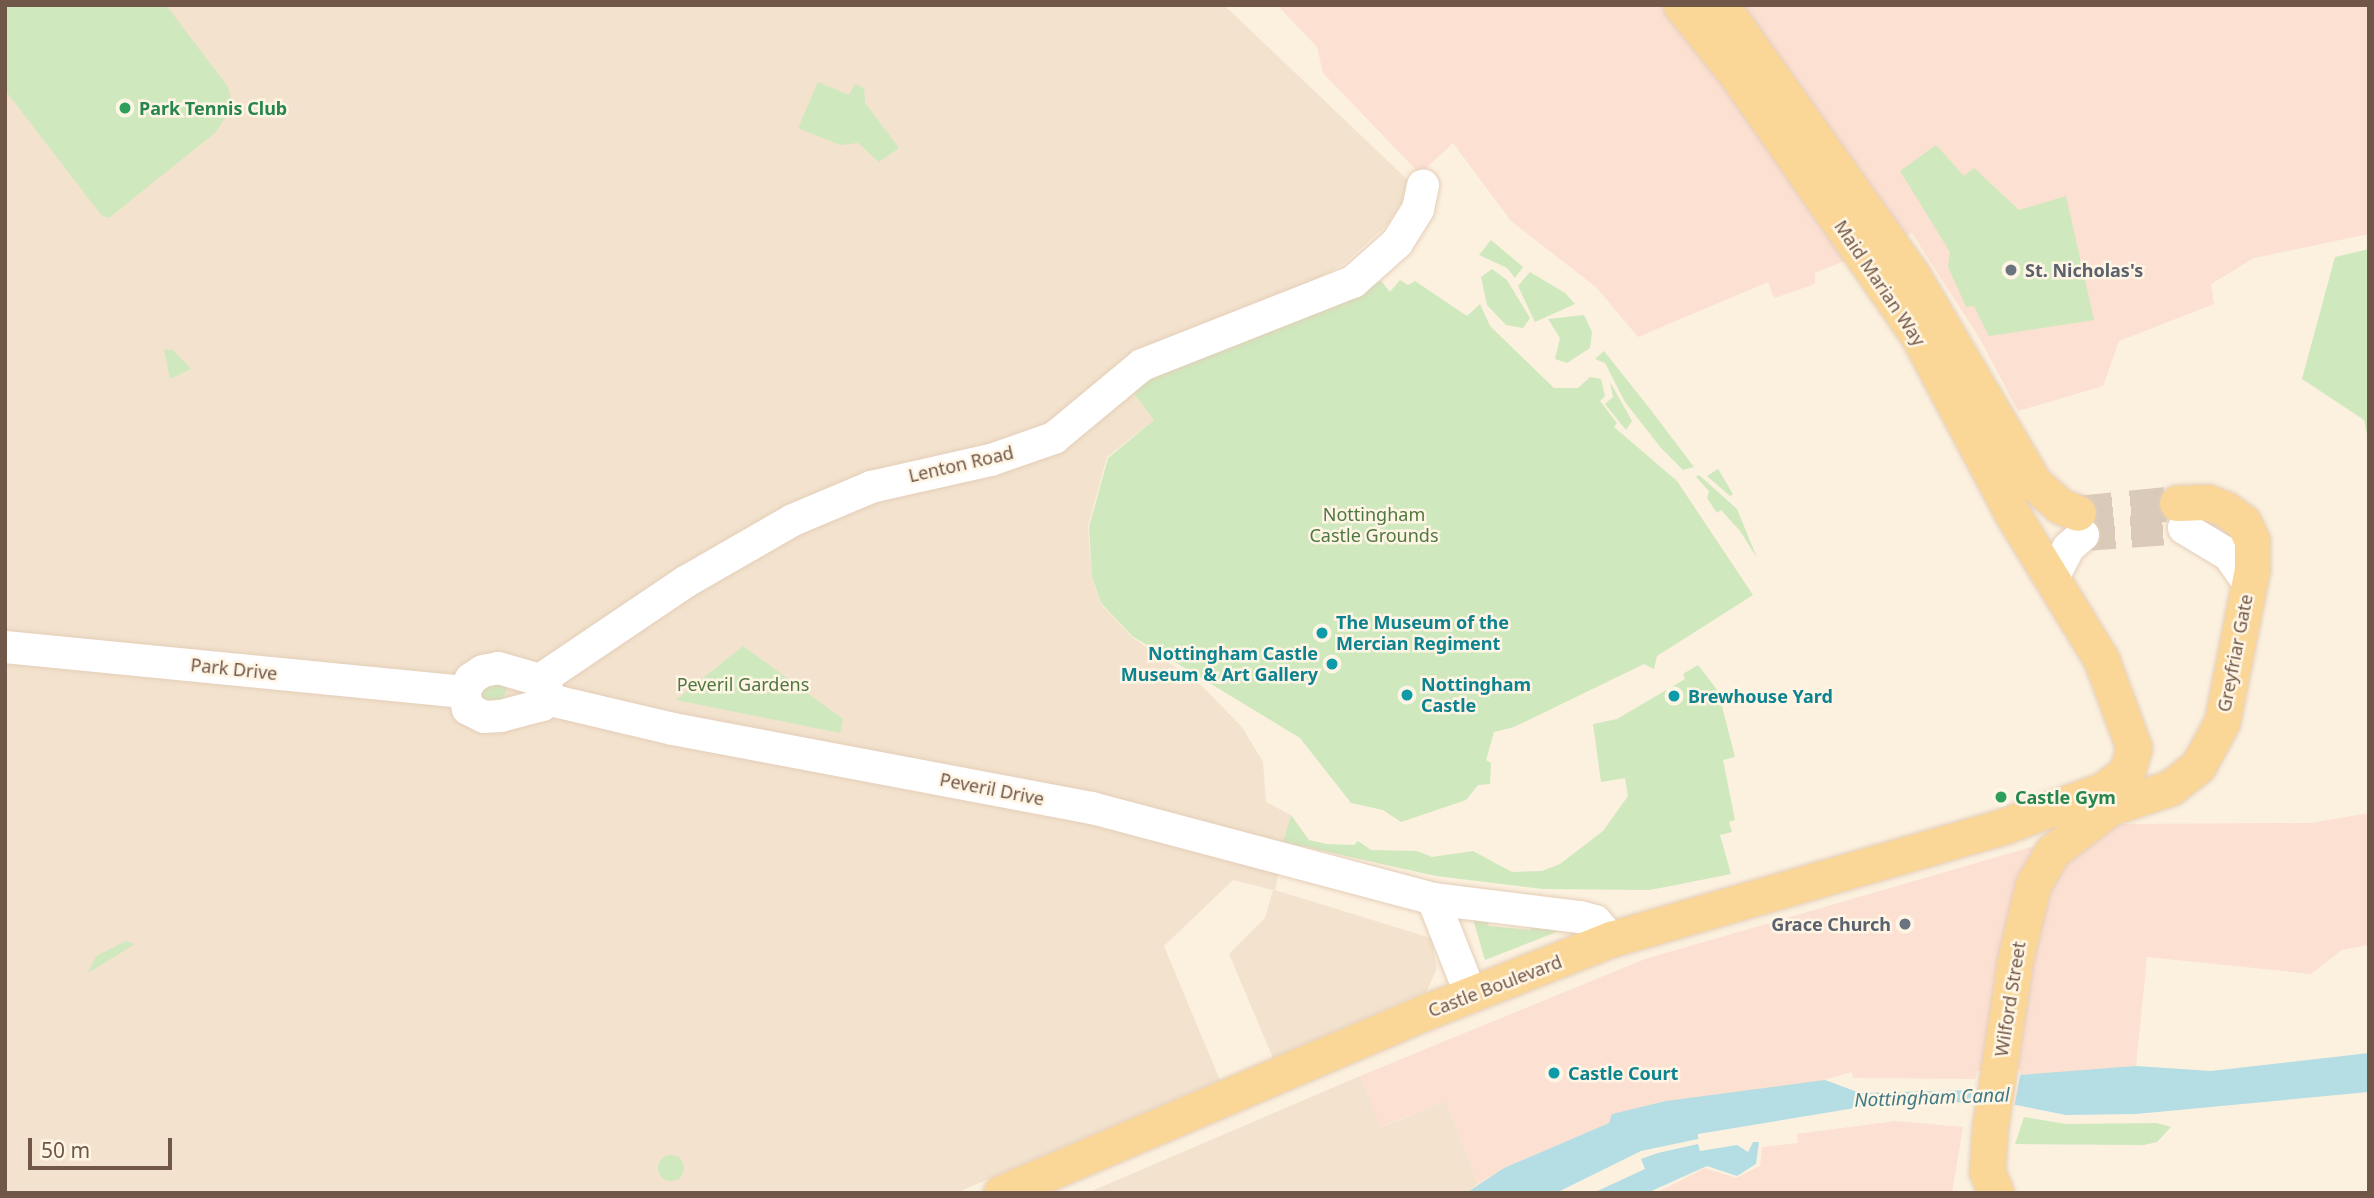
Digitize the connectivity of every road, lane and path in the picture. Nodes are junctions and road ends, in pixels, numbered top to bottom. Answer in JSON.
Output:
{"nodes":[{"id":1,"x":1681,"y":5,"type":"edge"},
{"id":2,"x":1721,"y":5,"type":"edge"},
{"id":3,"x":1423,"y":186,"type":"dead end"},
{"id":4,"x":2181,"y":515,"type":"joint"},
{"id":5,"x":2080,"y":524,"type":"joint"},
{"id":6,"x":2054,"y":576,"type":"junction"},
{"id":7,"x":2249,"y":584,"type":"junction"},
{"id":8,"x":5,"y":647,"type":"edge"},
{"id":9,"x":543,"y":689,"type":"junction"},
{"id":10,"x":464,"y":692,"type":"junction"},
{"id":11,"x":2170,"y":788,"type":"joint"},
{"id":12,"x":2104,"y":801,"type":"junction"},
{"id":13,"x":2023,"y":822,"type":"junction"},
{"id":14,"x":1433,"y":899,"type":"junction"},
{"id":15,"x":2026,"y":910,"type":"junction"},
{"id":16,"x":1611,"y":939,"type":"junction"},
{"id":17,"x":1471,"y":995,"type":"junction"},
{"id":18,"x":1985,"y":1186,"type":"edge"},
{"id":19,"x":1001,"y":1193,"type":"edge"}],
"edges":[{"from":1,"to":6,"type":"main road","name":"Maid Marian Way"},
{"from":2,"to":5,"type":"main road","name":"Maid Marian Way"},
{"from":3,"to":9,"type":"street","name":"Lenton Road"},
{"from":4,"to":7,"type":"street"},
{"from":4,"to":7,"type":"main road","name":"Greyfriar Gate"},
{"from":5,"to":6,"type":"street","name":"Maid Marian Way"},
{"from":6,"to":12,"type":"main road","name":"Maid Marian Way"},
{"from":7,"to":11,"type":"main road","name":"Greyfriar Gate"},
{"from":8,"to":10,"type":"street","name":"Park Drive"},
{"from":9,"to":10,"type":"street"},
{"from":9,"to":10,"type":"street","name":"Lenton Road"},
{"from":9,"to":14,"type":"street","name":"Peveril Drive"},
{"from":11,"to":12,"type":"main road","name":"Castle Boulevard"},
{"from":12,"to":13,"type":"main road","name":"Castle Boulevard"},
{"from":12,"to":15,"type":"main road","name":"Wilford Street"},
{"from":13,"to":15,"type":"main road","name":"Wilford Street"},
{"from":13,"to":16,"type":"main road","name":"Castle Boulevard"},
{"from":14,"to":16,"type":"street","name":"Peveril Drive"},
{"from":14,"to":17,"type":"street"},
{"from":15,"to":18,"type":"main road","name":"Wilford Street"},
{"from":16,"to":17,"type":"main road","name":"Castle Boulevard"},
{"from":17,"to":19,"type":"main road","name":"Castle Boulevard"}]}
